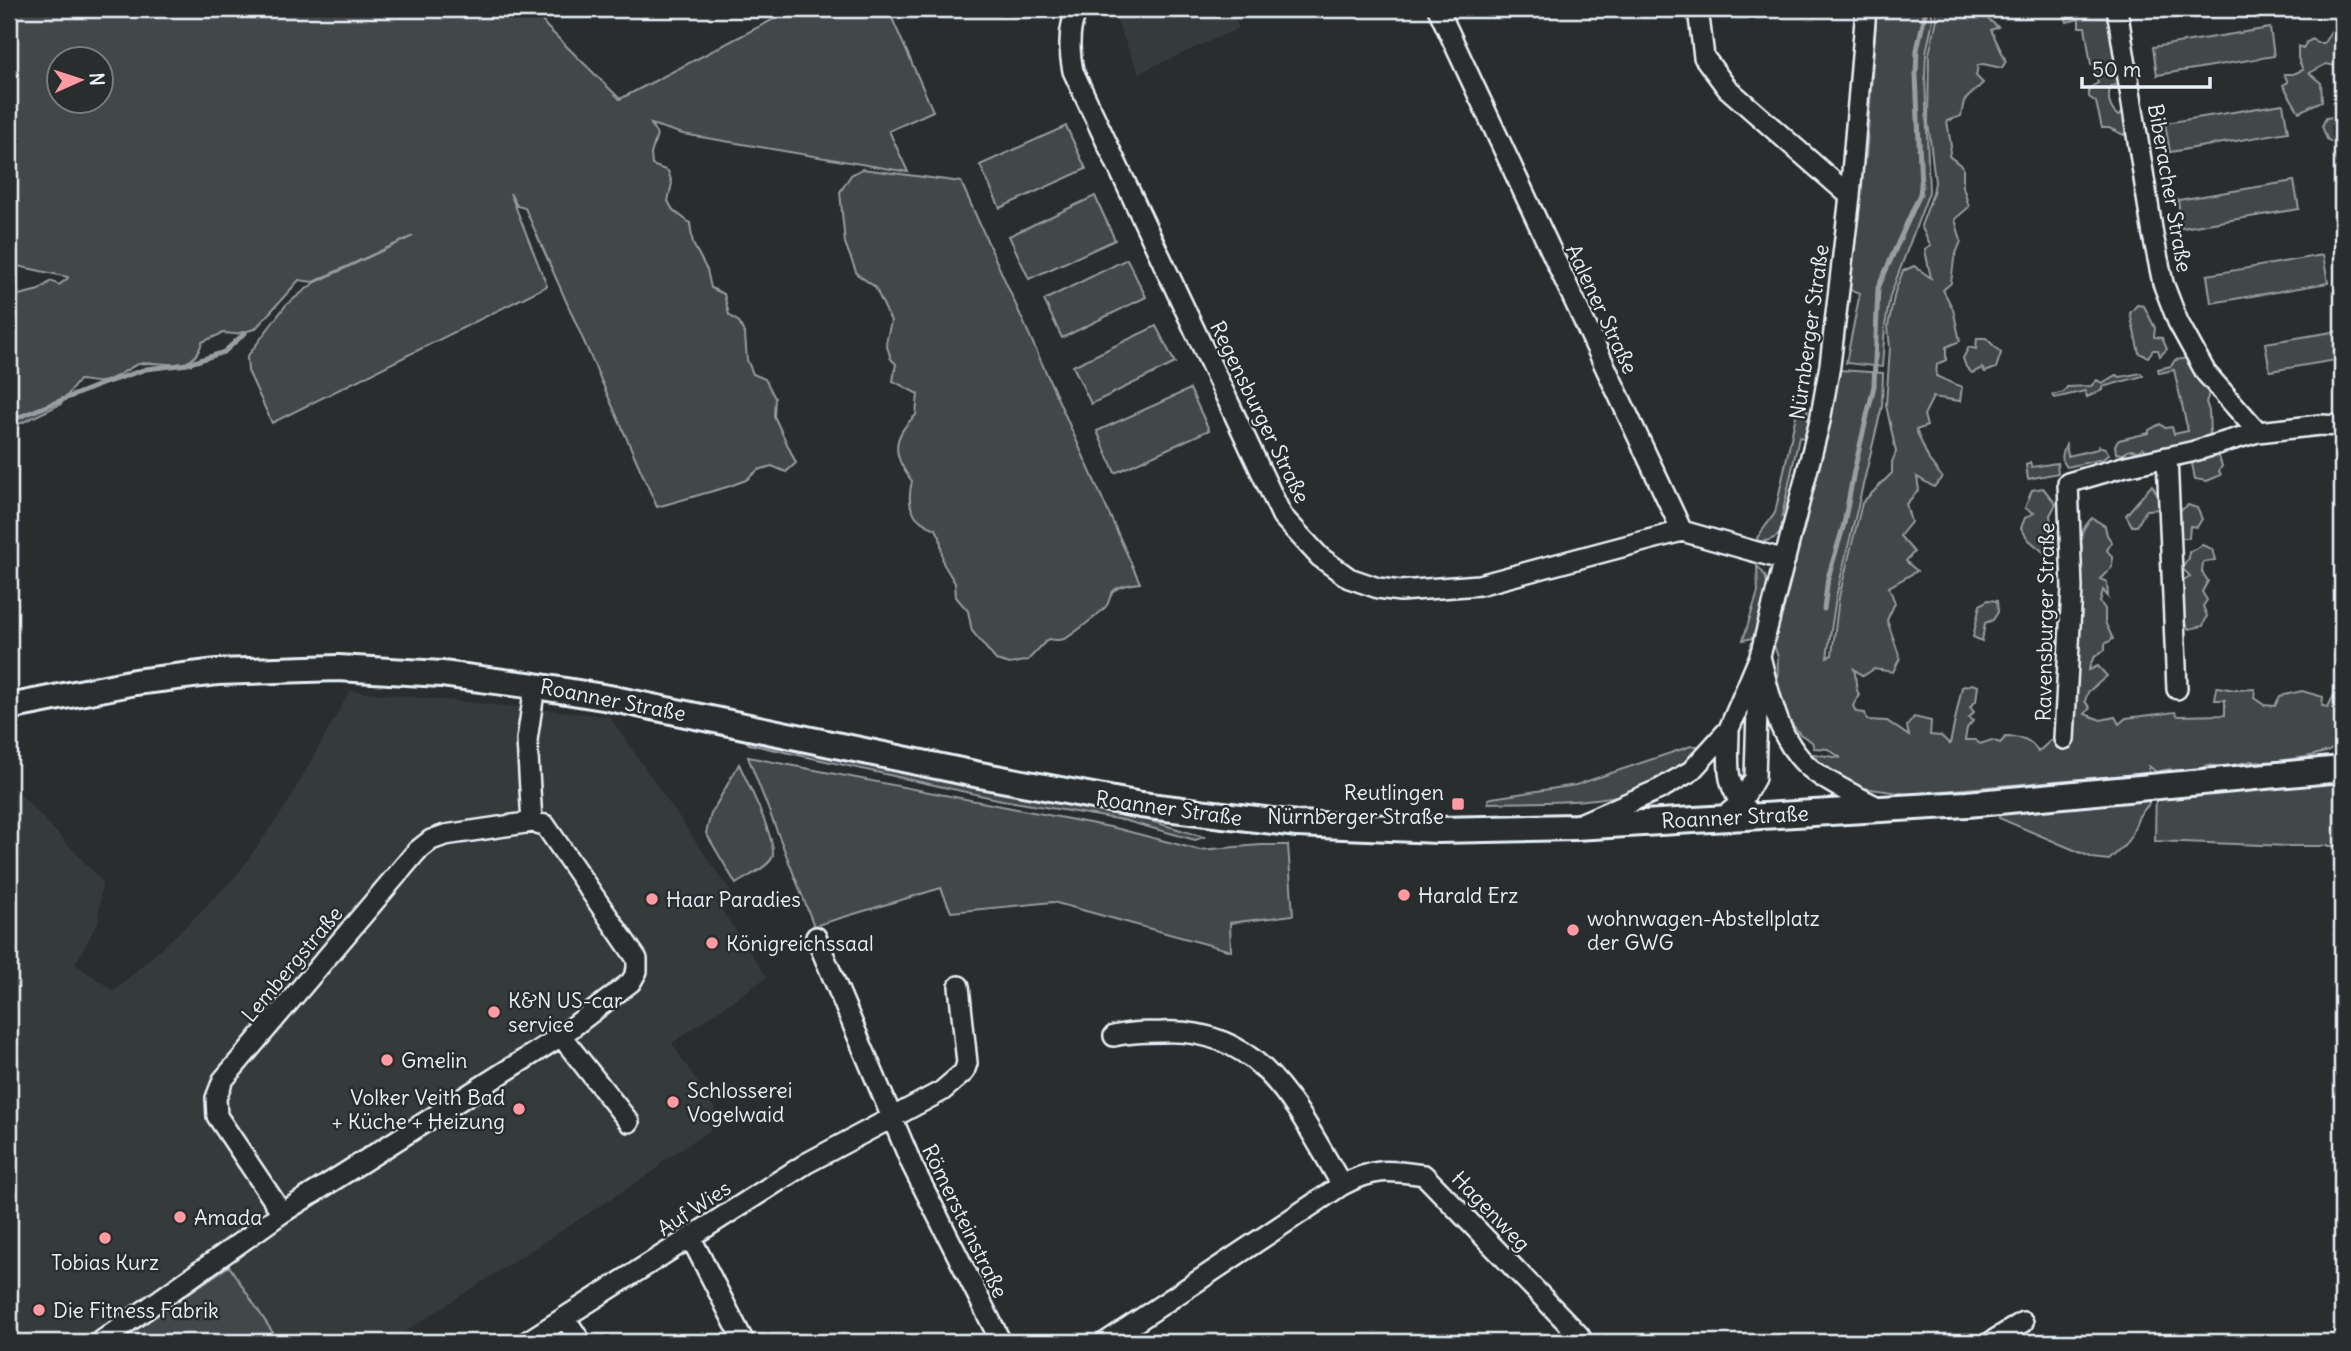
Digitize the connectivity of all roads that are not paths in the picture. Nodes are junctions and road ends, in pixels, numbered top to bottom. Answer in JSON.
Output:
{"nodes":[{"id":1,"x":1078,"y":9,"type":"edge"},
{"id":2,"x":1438,"y":9,"type":"edge"},
{"id":3,"x":1698,"y":9,"type":"edge"},
{"id":4,"x":1866,"y":9,"type":"edge"},
{"id":5,"x":2117,"y":9,"type":"edge"},
{"id":6,"x":1850,"y":196,"type":"junction"},
{"id":7,"x":2342,"y":426,"type":"edge"},
{"id":8,"x":2258,"y":432,"type":"junction"},
{"id":9,"x":2167,"y":457,"type":"junction"},
{"id":10,"x":1682,"y":531,"type":"junction"},
{"id":11,"x":1785,"y":560,"type":"junction"},
{"id":12,"x":1760,"y":656,"type":"junction"},
{"id":13,"x":535,"y":685,"type":"junction"},
{"id":14,"x":2177,"y":689,"type":"dead end"},
{"id":15,"x":9,"y":707,"type":"edge"},
{"id":16,"x":1730,"y":729,"type":"junction"},
{"id":17,"x":2064,"y":739,"type":"dead end"},
{"id":18,"x":2342,"y":769,"type":"edge"},
{"id":19,"x":1881,"y":809,"type":"junction"},
{"id":20,"x":1740,"y":812,"type":"junction"},
{"id":21,"x":532,"y":822,"type":"junction"},
{"id":22,"x":1575,"y":827,"type":"junction"},
{"id":23,"x":816,"y":937,"type":"dead end"},
{"id":24,"x":959,"y":986,"type":"dead end"},
{"id":25,"x":561,"y":1036,"type":"junction"},
{"id":26,"x":1114,"y":1036,"type":"dead end"},
{"id":27,"x":890,"y":1119,"type":"junction"},
{"id":28,"x":629,"y":1122,"type":"dead end"},
{"id":29,"x":1342,"y":1185,"type":"junction"},
{"id":30,"x":282,"y":1213,"type":"junction"},
{"id":31,"x":691,"y":1238,"type":"junction"},
{"id":32,"x":565,"y":1318,"type":"junction"},
{"id":33,"x":2024,"y":1322,"type":"dead end"},
{"id":34,"x":100,"y":1342,"type":"edge"},
{"id":35,"x":526,"y":1342,"type":"edge"},
{"id":36,"x":581,"y":1342,"type":"edge"},
{"id":37,"x":744,"y":1342,"type":"edge"},
{"id":38,"x":1000,"y":1342,"type":"edge"},
{"id":39,"x":1106,"y":1342,"type":"edge"},
{"id":40,"x":1583,"y":1342,"type":"edge"},
{"id":41,"x":1991,"y":1342,"type":"edge"}],
"edges":[{"from":1,"to":10,"type":"street","name":"Regensburger Straße"},
{"from":2,"to":10,"type":"street","name":"Aalener Straße"},
{"from":3,"to":6,"type":"street"},
{"from":4,"to":6,"type":"street","name":"Nürnberger Straße"},
{"from":5,"to":8,"type":"street","name":"Biberacher Straße"},
{"from":6,"to":11,"type":"street","name":"Nürnberger Straße"},
{"from":7,"to":8,"type":"street","name":"Ravensburger Straße"},
{"from":8,"to":9,"type":"street","name":"Ravensburger Straße"},
{"from":9,"to":14,"type":"street"},
{"from":9,"to":17,"type":"street","name":"Ravensburger Straße"},
{"from":10,"to":11,"type":"street"},
{"from":11,"to":12,"type":"street","name":"Nürnberger Straße"},
{"from":12,"to":16,"type":"street","name":"Nürnberger Straße"},
{"from":12,"to":19,"type":"street"},
{"from":12,"to":20,"type":"street","name":"Nürnberger Straße"},
{"from":13,"to":15,"type":"street","name":"Roanner Straße"},
{"from":13,"to":21,"type":"street"},
{"from":13,"to":22,"type":"street","name":"Roanner Straße"},
{"from":16,"to":20,"type":"street","name":"Nürnberger Straße"},
{"from":16,"to":22,"type":"street","name":"Nürnberger Straße"},
{"from":18,"to":19,"type":"street","name":"Roanner Straße"},
{"from":19,"to":20,"type":"street","name":"Roanner Straße"},
{"from":20,"to":22,"type":"street","name":"Roanner Straße"},
{"from":21,"to":25,"type":"street"},
{"from":21,"to":30,"type":"street","name":"Lembergstraße"},
{"from":23,"to":27,"type":"street","name":"Römersteinstraße"},
{"from":24,"to":27,"type":"street"},
{"from":25,"to":28,"type":"street"},
{"from":25,"to":30,"type":"street"},
{"from":26,"to":29,"type":"street"},
{"from":27,"to":31,"type":"street","name":"Auf Wies"},
{"from":27,"to":38,"type":"street","name":"Römersteinstraße"},
{"from":29,"to":39,"type":"street","name":"Hagenweg"},
{"from":29,"to":40,"type":"street","name":"Hagenweg"},
{"from":30,"to":34,"type":"street"},
{"from":31,"to":32,"type":"street","name":"Auf Wies"},
{"from":31,"to":37,"type":"street"},
{"from":32,"to":35,"type":"street","name":"Auf Wies"},
{"from":32,"to":36,"type":"street"},
{"from":33,"to":41,"type":"street"}]}
